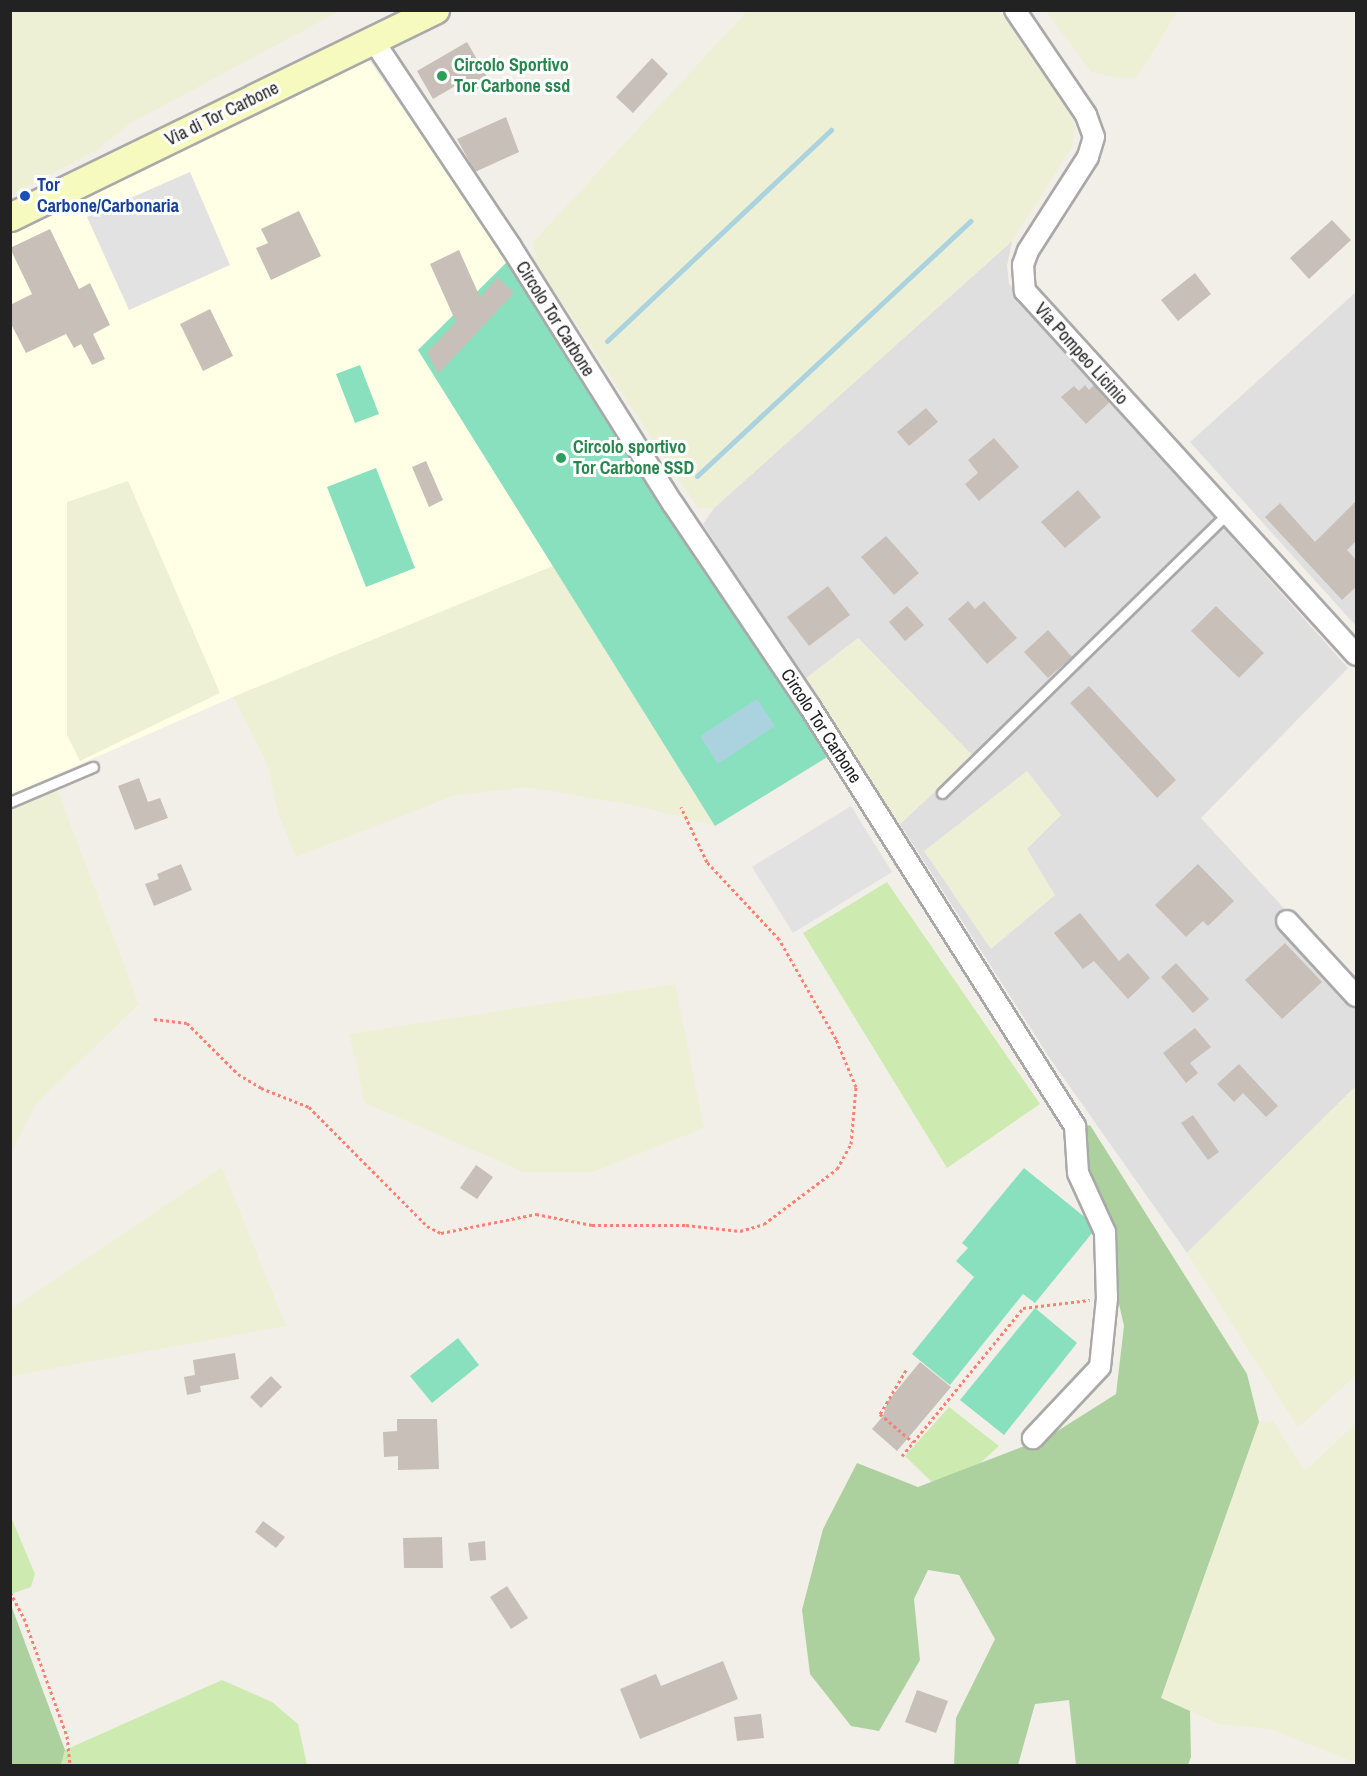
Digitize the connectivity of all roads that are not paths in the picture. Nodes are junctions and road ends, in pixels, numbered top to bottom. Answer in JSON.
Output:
{"nodes":[{"id":1,"x":435,"y":10,"type":"edge"},
{"id":2,"x":1015,"y":10,"type":"edge"},
{"id":3,"x":373,"y":40,"type":"junction"},
{"id":4,"x":10,"y":217,"type":"edge"},
{"id":5,"x":1227,"y":514,"type":"junction"},
{"id":6,"x":1356,"y":655,"type":"edge"},
{"id":7,"x":93,"y":767,"type":"dead end"},
{"id":8,"x":942,"y":793,"type":"dead end"},
{"id":9,"x":10,"y":802,"type":"edge"},
{"id":10,"x":1287,"y":921,"type":"dead end"},
{"id":11,"x":1356,"y":996,"type":"edge"},
{"id":12,"x":1033,"y":1438,"type":"dead end"}],
"edges":[{"from":1,"to":3,"type":"main road","name":"Via di Tor Carbone"},
{"from":2,"to":5,"type":"street","name":"Via Pompeo Licinio"},
{"from":3,"to":4,"type":"main road","name":"Via di Tor Carbone"},
{"from":3,"to":12,"type":"street","name":"Circolo Tor Carbone"},
{"from":5,"to":6,"type":"street","name":"Via Pompeo Licinio"},
{"from":5,"to":8,"type":"lane"},
{"from":7,"to":9,"type":"lane"},
{"from":10,"to":11,"type":"street"}]}
